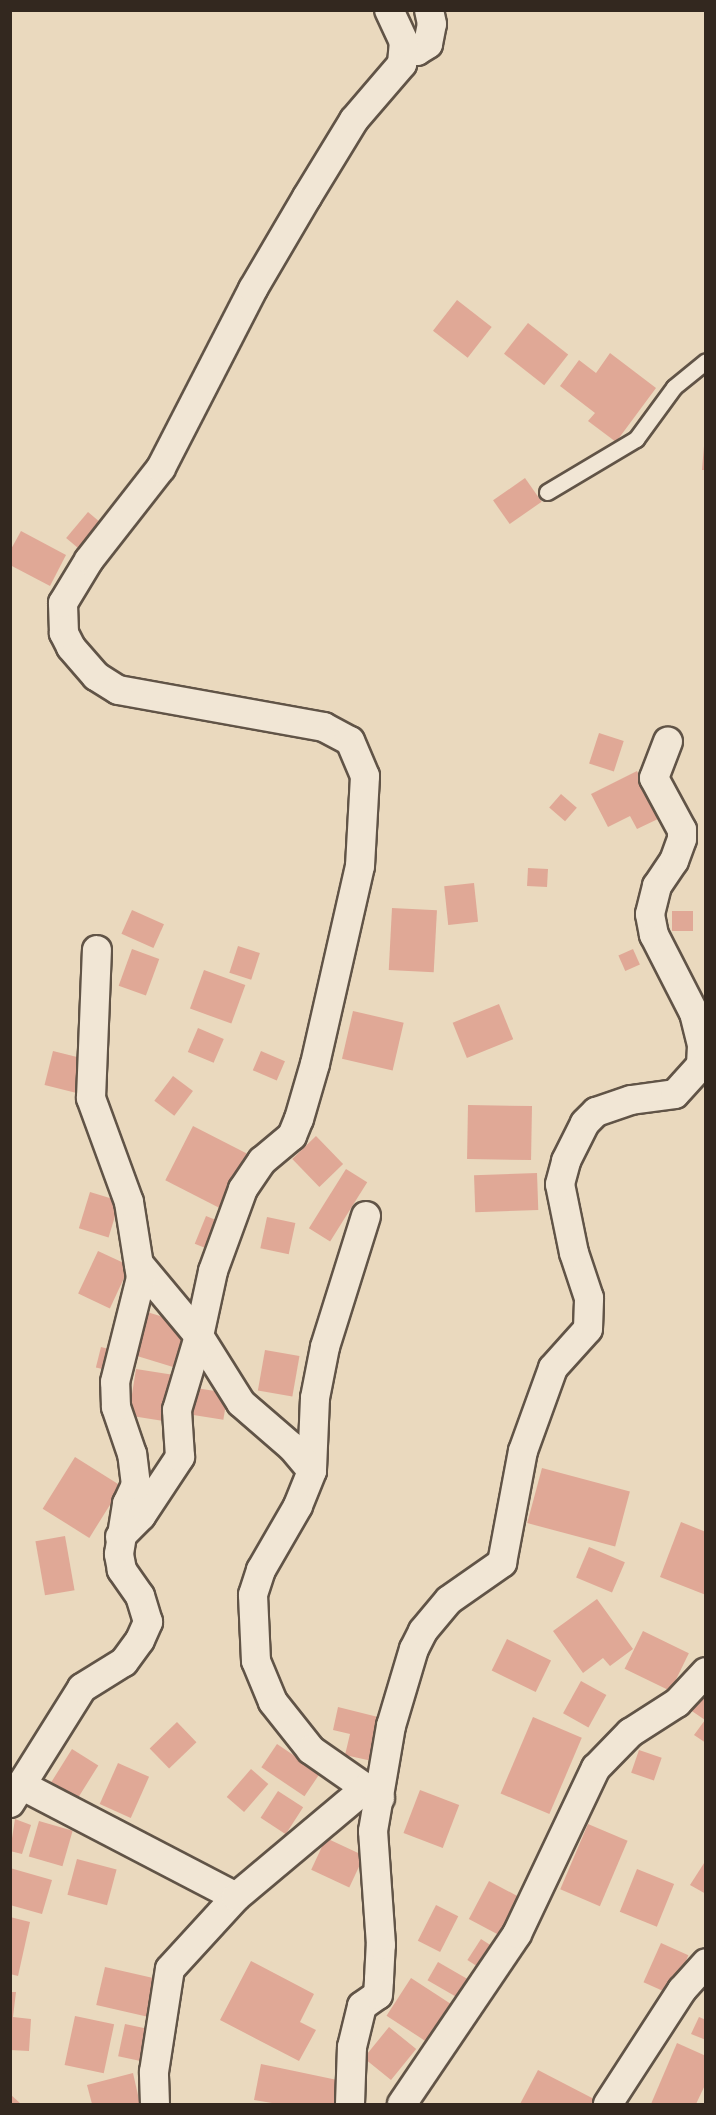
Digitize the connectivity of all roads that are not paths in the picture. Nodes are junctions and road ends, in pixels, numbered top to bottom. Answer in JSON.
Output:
{"nodes":[{"id":1,"x":389,"y":10,"type":"edge"},
{"id":2,"x":429,"y":10,"type":"edge"},
{"id":3,"x":405,"y":51,"type":"junction"},
{"id":4,"x":705,"y":362,"type":"edge"},
{"id":5,"x":547,"y":492,"type":"dead end"},
{"id":6,"x":668,"y":742,"type":"dead end"},
{"id":7,"x":98,"y":950,"type":"dead end"},
{"id":8,"x":366,"y":1216,"type":"dead end"},
{"id":9,"x":139,"y":1264,"type":"junction"},
{"id":10,"x":199,"y":1336,"type":"junction"},
{"id":11,"x":312,"y":1471,"type":"junction"},
{"id":12,"x":120,"y":1537,"type":"junction"},
{"id":13,"x":705,"y":1672,"type":"edge"},
{"id":14,"x":373,"y":1793,"type":"junction"},
{"id":15,"x":16,"y":1794,"type":"edge"},
{"id":16,"x":236,"y":1898,"type":"junction"},
{"id":17,"x":705,"y":1963,"type":"edge"},
{"id":18,"x":154,"y":2104,"type":"edge"},
{"id":19,"x":350,"y":2104,"type":"edge"},
{"id":20,"x":402,"y":2104,"type":"edge"},
{"id":21,"x":608,"y":2104,"type":"edge"}],
"edges":[{"from":1,"to":3,"type":"street"},
{"from":2,"to":3,"type":"street"},
{"from":3,"to":10,"type":"street"},
{"from":4,"to":5,"type":"lane"},
{"from":6,"to":14,"type":"street"},
{"from":7,"to":9,"type":"street"},
{"from":8,"to":11,"type":"street"},
{"from":9,"to":10,"type":"street"},
{"from":9,"to":12,"type":"street"},
{"from":10,"to":11,"type":"street"},
{"from":10,"to":12,"type":"street"},
{"from":11,"to":14,"type":"street"},
{"from":12,"to":15,"type":"street"},
{"from":13,"to":20,"type":"street"},
{"from":14,"to":16,"type":"street"},
{"from":14,"to":19,"type":"street"},
{"from":15,"to":16,"type":"street"},
{"from":16,"to":18,"type":"street"},
{"from":17,"to":21,"type":"street"}]}
